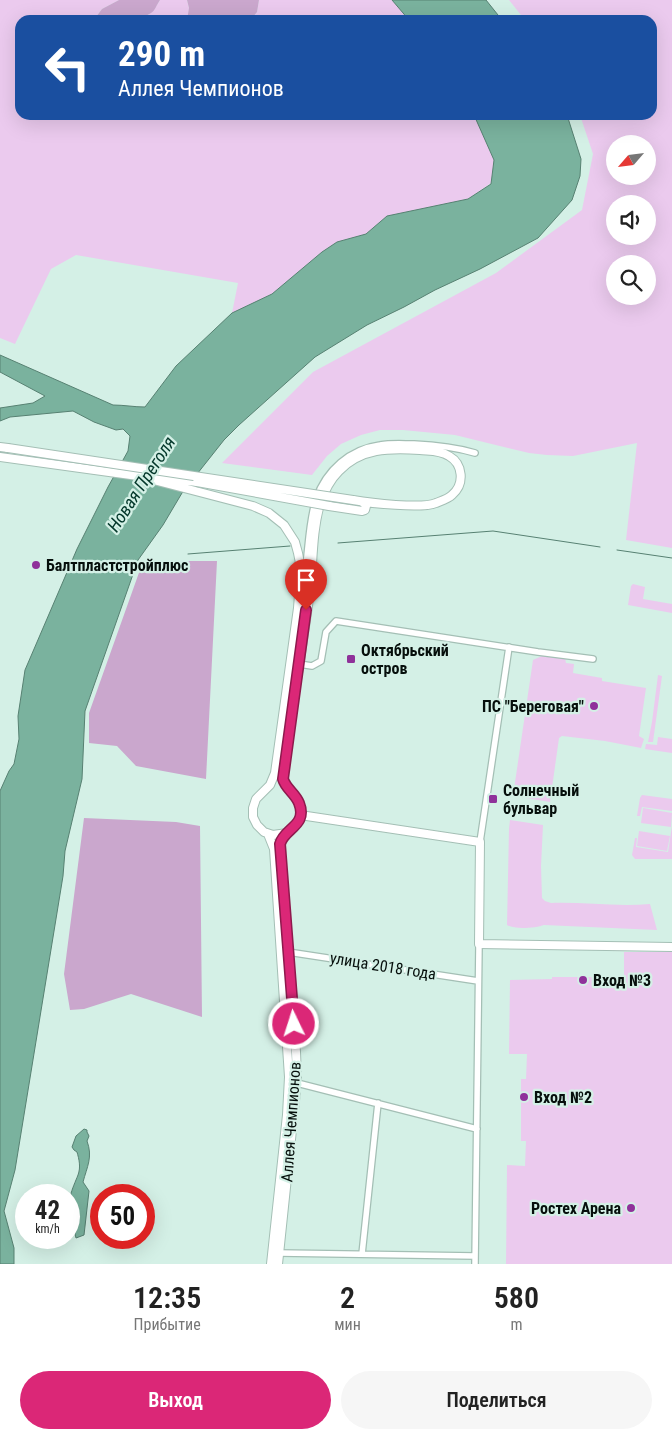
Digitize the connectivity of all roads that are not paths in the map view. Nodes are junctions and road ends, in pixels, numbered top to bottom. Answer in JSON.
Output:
{"nodes":[{"id":1,"x":4,"y":448,"type":"edge"},
{"id":2,"x":475,"y":453,"type":"dead end"},
{"id":3,"x":3,"y":458,"type":"edge"},
{"id":4,"x":138,"y":476,"type":"junction"},
{"id":5,"x":362,"y":502,"type":"junction"},
{"id":6,"x":298,"y":608,"type":"junction"},
{"id":7,"x":509,"y":647,"type":"junction"},
{"id":8,"x":593,"y":658,"type":"dead end"},
{"id":9,"x":298,"y":664,"type":"junction"},
{"id":10,"x":266,"y":790,"type":"junction"},
{"id":11,"x":289,"y":791,"type":"junction"},
{"id":12,"x":300,"y":815,"type":"junction"},
{"id":13,"x":287,"y":833,"type":"junction"},
{"id":14,"x":268,"y":834,"type":"junction"},
{"id":15,"x":480,"y":842,"type":"junction"},
{"id":16,"x":479,"y":944,"type":"junction"},
{"id":17,"x":672,"y":948,"type":"edge"},
{"id":18,"x":288,"y":952,"type":"junction"},
{"id":19,"x":478,"y":981,"type":"junction"},
{"id":20,"x":297,"y":1083,"type":"junction"},
{"id":21,"x":378,"y":1103,"type":"junction"},
{"id":22,"x":477,"y":1129,"type":"junction"},
{"id":23,"x":279,"y":1253,"type":"junction"},
{"id":24,"x":362,"y":1254,"type":"junction"},
{"id":25,"x":475,"y":1256,"type":"junction"},
{"id":26,"x":271,"y":1264,"type":"edge"},
{"id":27,"x":278,"y":1264,"type":"edge"},
{"id":28,"x":475,"y":1264,"type":"edge"}],
"edges":[{"from":1,"to":5,"type":"main road","bridge":true},
{"from":2,"to":6,"type":"street"},
{"from":3,"to":4,"type":"main road"},
{"from":4,"to":5,"type":"main road","bridge":true},
{"from":4,"to":6,"type":"main road","name":"Аллея Чемпионов"},
{"from":5,"to":9,"type":"main road"},
{"from":6,"to":10,"type":"main road","name":"Аллея Чемпионов"},
{"from":7,"to":8,"type":"street"},
{"from":7,"to":9,"type":"street"},
{"from":7,"to":15,"type":"street"},
{"from":9,"to":11,"type":"main road"},
{"from":10,"to":11,"type":"main road"},
{"from":10,"to":14,"type":"main road","name":"Аллея Чемпионов"},
{"from":11,"to":12,"type":"main road"},
{"from":12,"to":13,"type":"main road","name":"Аллея Чемпионов"},
{"from":12,"to":15,"type":"main road"},
{"from":13,"to":14,"type":"main road"},
{"from":13,"to":18,"type":"main road","name":"Аллея Чемпионов"},
{"from":14,"to":26,"type":"main road","name":"Аллея Чемпионов"},
{"from":15,"to":16,"type":"main road"},
{"from":16,"to":17,"type":"main road"},
{"from":16,"to":19,"type":"street"},
{"from":18,"to":19,"type":"street","name":"улица 2018 года"},
{"from":18,"to":20,"type":"main road","name":"Аллея Чемпионов"},
{"from":19,"to":22,"type":"street"},
{"from":20,"to":21,"type":"street"},
{"from":20,"to":23,"type":"main road","name":"Аллея Чемпионов"},
{"from":21,"to":22,"type":"street"},
{"from":21,"to":24,"type":"street"},
{"from":22,"to":25,"type":"street"},
{"from":23,"to":24,"type":"street"},
{"from":23,"to":27,"type":"main road","name":"Аллея Чемпионов"},
{"from":24,"to":25,"type":"street"},
{"from":25,"to":28,"type":"street"}]}
